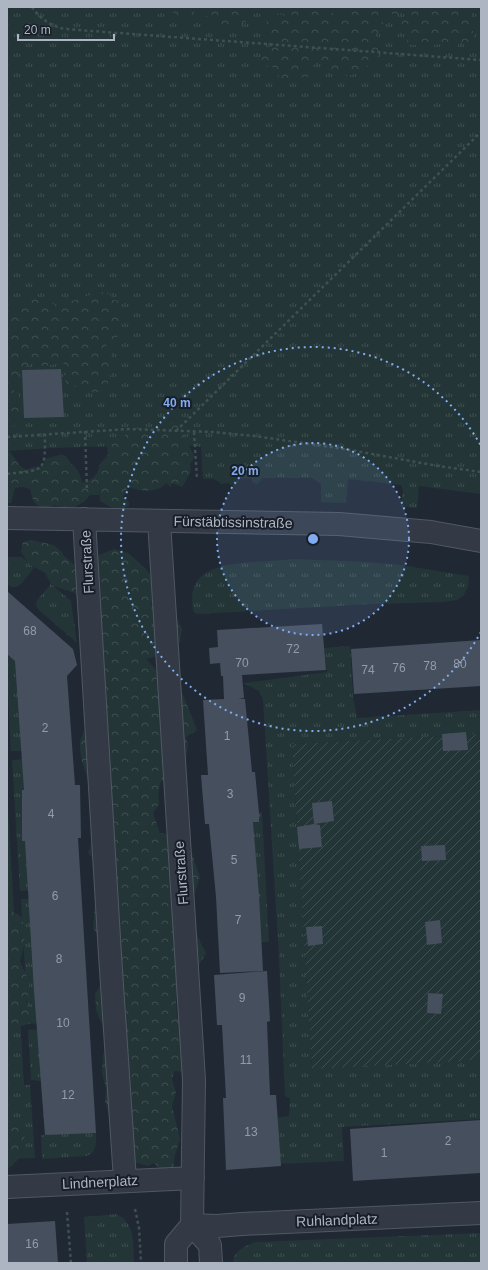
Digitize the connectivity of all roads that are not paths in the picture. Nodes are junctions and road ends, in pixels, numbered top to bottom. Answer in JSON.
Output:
{"nodes":[{"id":1,"x":7,"y":518,"type":"edge"},
{"id":2,"x":84,"y":519,"type":"junction"},
{"id":3,"x":159,"y":521,"type":"junction"},
{"id":4,"x":481,"y":541,"type":"edge"},
{"id":5,"x":193,"y":1178,"type":"junction"},
{"id":6,"x":125,"y":1180,"type":"junction"},
{"id":7,"x":7,"y":1186,"type":"edge"},
{"id":8,"x":481,"y":1213,"type":"edge"},
{"id":9,"x":192,"y":1225,"type":"junction"},
{"id":10,"x":176,"y":1263,"type":"edge"},
{"id":11,"x":211,"y":1263,"type":"edge"}],
"edges":[{"from":1,"to":2,"type":"street","name":"Fürstäbtissinstraße"},
{"from":2,"to":3,"type":"street","name":"Fürstäbtissinstraße"},
{"from":2,"to":6,"type":"street","name":"Flurstraße"},
{"from":3,"to":4,"type":"street","name":"Fürstäbtissinstraße"},
{"from":3,"to":5,"type":"street","name":"Flurstraße"},
{"from":5,"to":6,"type":"street","name":"Lindnerplatz"},
{"from":5,"to":9,"type":"street","name":"Flurstraße"},
{"from":6,"to":7,"type":"street","name":"Lindnerplatz"},
{"from":8,"to":9,"type":"street","name":"Ruhlandplatz"},
{"from":9,"to":10,"type":"street"},
{"from":9,"to":11,"type":"street"}]}
